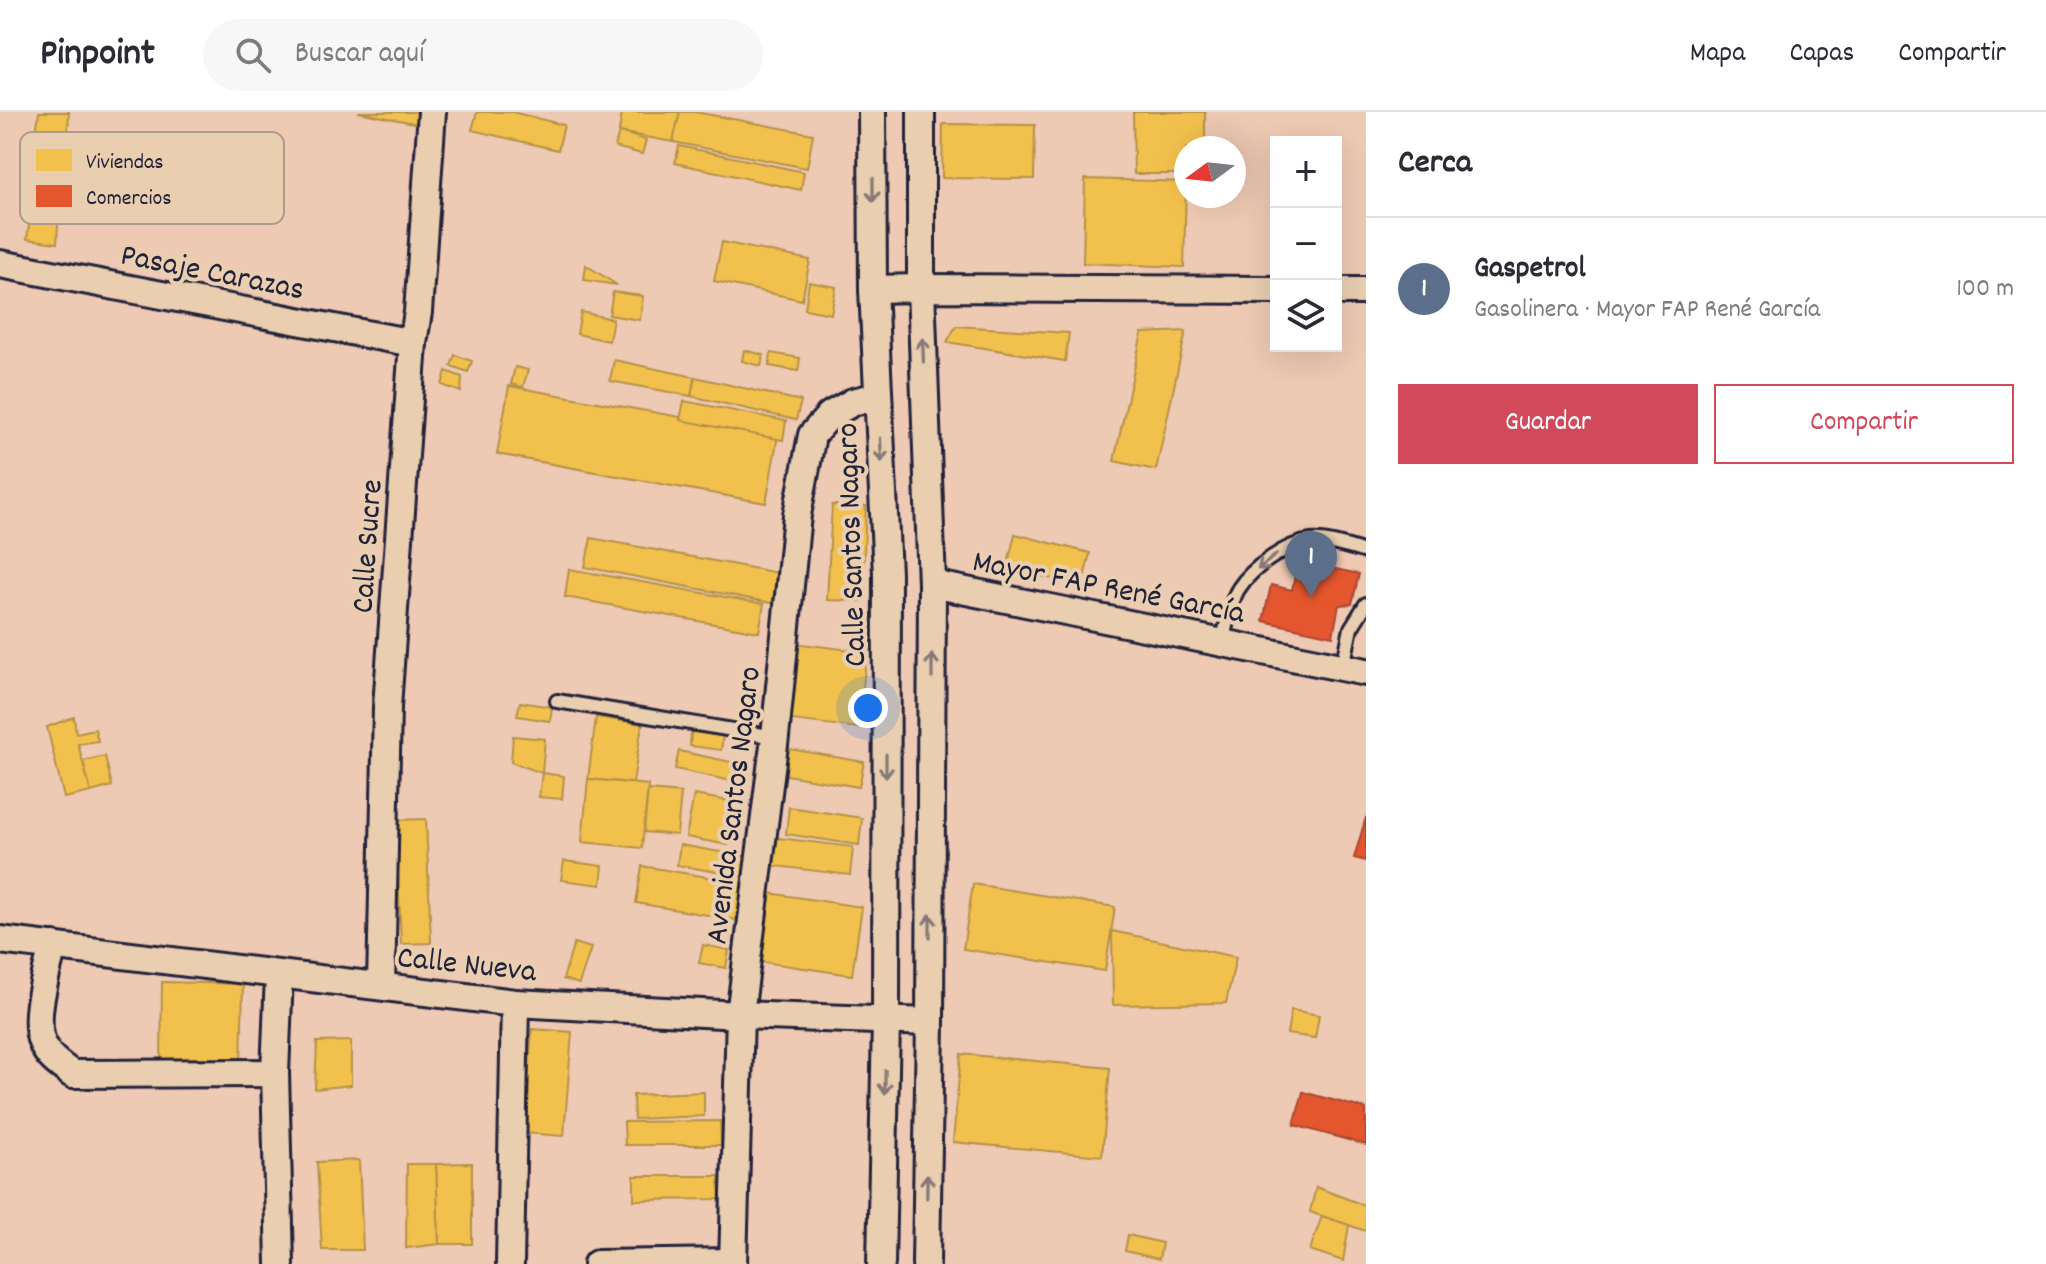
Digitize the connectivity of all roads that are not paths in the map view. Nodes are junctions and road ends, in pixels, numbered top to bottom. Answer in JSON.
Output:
{"nodes":[{"id":1,"x":432,"y":112,"type":"edge"},
{"id":2,"x":872,"y":112,"type":"edge"},
{"id":3,"x":921,"y":112,"type":"edge"},
{"id":4,"x":0,"y":264,"type":"edge"},
{"id":5,"x":921,"y":288,"type":"junction"},
{"id":6,"x":873,"y":289,"type":"junction"},
{"id":7,"x":1270,"y":290,"type":"edge"},
{"id":8,"x":1342,"y":291,"type":"edge"},
{"id":9,"x":1366,"y":291,"type":"edge"},
{"id":10,"x":413,"y":343,"type":"junction"},
{"id":11,"x":878,"y":396,"type":"junction"},
{"id":12,"x":1366,"y":552,"type":"edge"},
{"id":13,"x":932,"y":584,"type":"junction"},
{"id":14,"x":1366,"y":604,"type":"edge"},
{"id":15,"x":1222,"y":642,"type":"junction"},
{"id":16,"x":1354,"y":669,"type":"edge"},
{"id":17,"x":557,"y":701,"type":"dead end"},
{"id":18,"x":775,"y":737,"type":"junction"},
{"id":19,"x":0,"y":940,"type":"edge"},
{"id":20,"x":53,"y":946,"type":"junction"},
{"id":21,"x":279,"y":975,"type":"junction"},
{"id":22,"x":381,"y":986,"type":"junction"},
{"id":23,"x":515,"y":1003,"type":"junction"},
{"id":24,"x":740,"y":1015,"type":"junction"},
{"id":25,"x":886,"y":1022,"type":"junction"},
{"id":26,"x":930,"y":1022,"type":"junction"},
{"id":27,"x":275,"y":1073,"type":"junction"},
{"id":28,"x":733,"y":1263,"type":"edge"},
{"id":29,"x":280,"y":1264,"type":"edge"},
{"id":30,"x":510,"y":1264,"type":"edge"},
{"id":31,"x":597,"y":1264,"type":"edge"},
{"id":32,"x":881,"y":1264,"type":"edge"},
{"id":33,"x":926,"y":1264,"type":"edge"}],
"edges":[{"from":1,"to":10,"type":"street","name":"Calle Sucre"},
{"from":2,"to":6,"type":"street","name":"Calle Santos Nagaro","one_way":true},
{"from":3,"to":5,"type":"street"},
{"from":4,"to":10,"type":"street","name":"Pasaje Carazas"},
{"from":5,"to":6,"type":"street"},
{"from":5,"to":7,"type":"street"},
{"from":13,"to":5,"type":"street","one_way":true},
{"from":6,"to":11,"type":"street","name":"Calle Santos Nagaro"},
{"from":8,"to":9,"type":"street"},
{"from":10,"to":22,"type":"street","name":"Calle Sucre"},
{"from":11,"to":18,"type":"street","name":"Avenida Santos Nagaro"},
{"from":11,"to":25,"type":"street","name":"Calle Santos Nagaro","one_way":true},
{"from":12,"to":15,"type":"lane","one_way":true},
{"from":13,"to":15,"type":"street","name":"Mayor FAP René García"},
{"from":26,"to":13,"type":"street","one_way":true},
{"from":14,"to":16,"type":"lane"},
{"from":15,"to":16,"type":"street","name":"Mayor FAP René García"},
{"from":17,"to":18,"type":"lane"},
{"from":18,"to":24,"type":"street","name":"Avenida Santos Nagaro"},
{"from":19,"to":20,"type":"street","name":"Calle Nueva"},
{"from":20,"to":21,"type":"street","name":"Calle Nueva"},
{"from":20,"to":27,"type":"street"},
{"from":21,"to":22,"type":"street","name":"Calle Nueva"},
{"from":21,"to":27,"type":"street"},
{"from":22,"to":23,"type":"street","name":"Calle Nueva"},
{"from":23,"to":24,"type":"street","name":"Calle Nueva"},
{"from":23,"to":30,"type":"street"},
{"from":24,"to":25,"type":"street","name":"Calle Nueva"},
{"from":24,"to":28,"type":"street","name":"Avenida Santos Nagaro"},
{"from":25,"to":26,"type":"street","name":"Calle Nueva"},
{"from":25,"to":32,"type":"street","name":"Calle Santos Nagaro","one_way":true},
{"from":33,"to":26,"type":"street","one_way":true},
{"from":27,"to":29,"type":"street"},
{"from":28,"to":31,"type":"street"}]}
